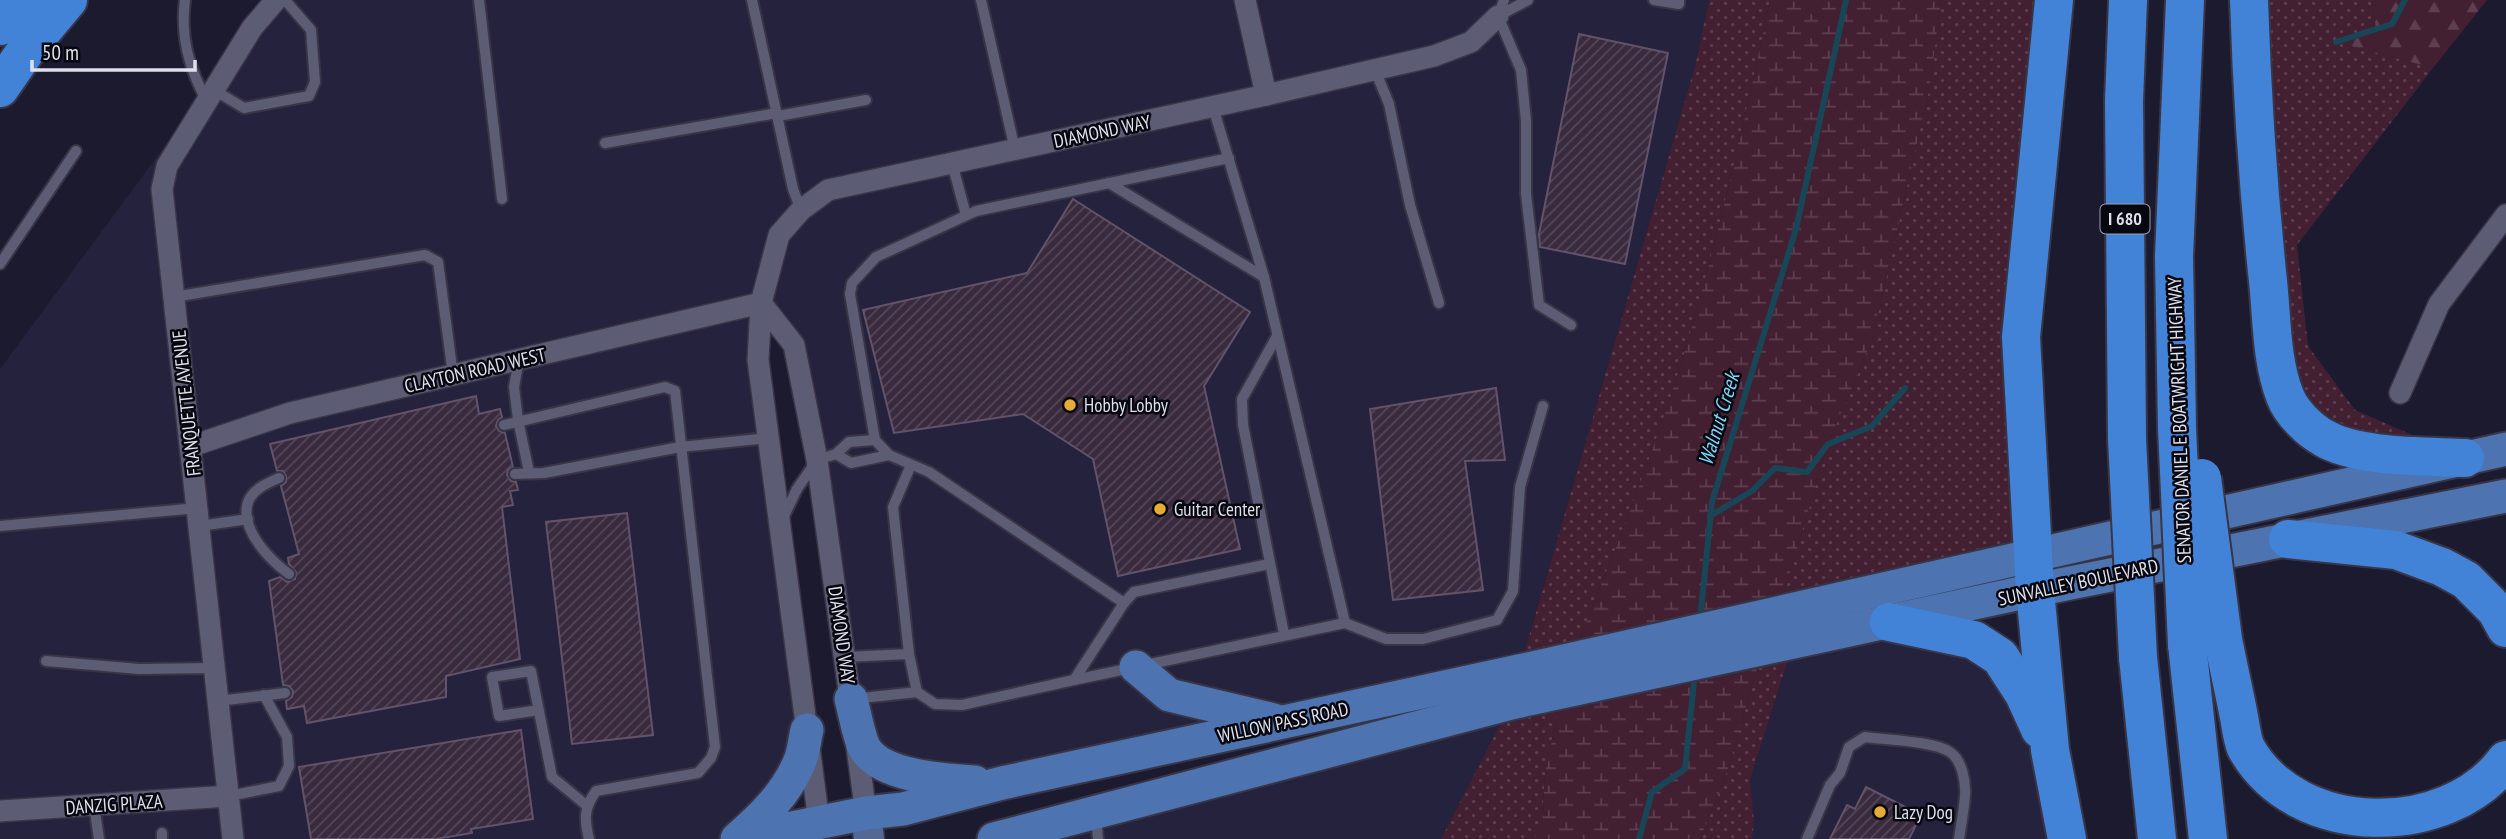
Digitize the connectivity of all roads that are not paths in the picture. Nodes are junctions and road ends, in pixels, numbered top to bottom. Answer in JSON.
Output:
{"nodes":[{"id":1,"x":25,"y":0,"type":"edge"},
{"id":2,"x":68,"y":0,"type":"edge"},
{"id":3,"x":185,"y":0,"type":"edge"},
{"id":4,"x":276,"y":0,"type":"edge"},
{"id":5,"x":285,"y":0,"type":"edge"},
{"id":6,"x":479,"y":0,"type":"edge"},
{"id":7,"x":752,"y":0,"type":"edge"},
{"id":8,"x":981,"y":0,"type":"edge"},
{"id":9,"x":1245,"y":0,"type":"edge"},
{"id":10,"x":1528,"y":0,"type":"edge"},
{"id":11,"x":1654,"y":0,"type":"edge"},
{"id":12,"x":1679,"y":0,"type":"edge"},
{"id":13,"x":2054,"y":0,"type":"edge"},
{"id":14,"x":2128,"y":0,"type":"edge"},
{"id":15,"x":2185,"y":0,"type":"edge"},
{"id":16,"x":2249,"y":0,"type":"edge"},
{"id":17,"x":1501,"y":8,"type":"edge"},
{"id":18,"x":0,"y":26,"type":"edge"},
{"id":19,"x":1375,"y":69,"type":"junction"},
{"id":20,"x":0,"y":88,"type":"edge"},
{"id":21,"x":210,"y":96,"type":"junction"},
{"id":22,"x":1266,"y":96,"type":"junction"},
{"id":23,"x":866,"y":100,"type":"dead end"},
{"id":24,"x":1213,"y":107,"type":"junction"},
{"id":25,"x":778,"y":115,"type":"junction"},
{"id":26,"x":605,"y":143,"type":"dead end"},
{"id":27,"x":1015,"y":149,"type":"junction"},
{"id":28,"x":76,"y":151,"type":"dead end"},
{"id":29,"x":1229,"y":158,"type":"junction"},
{"id":30,"x":952,"y":163,"type":"junction"},
{"id":31,"x":1108,"y":183,"type":"junction"},
{"id":32,"x":502,"y":199,"type":"dead end"},
{"id":33,"x":801,"y":210,"type":"junction"},
{"id":34,"x":966,"y":215,"type":"junction"},
{"id":35,"x":2506,"y":215,"type":"edge"},
{"id":36,"x":0,"y":264,"type":"edge"},
{"id":37,"x":1264,"y":277,"type":"junction"},
{"id":38,"x":174,"y":297,"type":"junction"},
{"id":39,"x":761,"y":303,"type":"junction"},
{"id":40,"x":1438,"y":303,"type":"dead end"},
{"id":41,"x":1571,"y":325,"type":"dead end"},
{"id":42,"x":1277,"y":336,"type":"junction"},
{"id":43,"x":519,"y":359,"type":"junction"},
{"id":44,"x":453,"y":375,"type":"junction"},
{"id":45,"x":2400,"y":393,"type":"dead end"},
{"id":46,"x":1543,"y":406,"type":"dead end"},
{"id":47,"x":518,"y":420,"type":"junction"},
{"id":48,"x":504,"y":425,"type":"dead end"},
{"id":49,"x":768,"y":438,"type":"junction"},
{"id":50,"x":875,"y":440,"type":"junction"},
{"id":51,"x":191,"y":446,"type":"junction"},
{"id":52,"x":680,"y":447,"type":"junction"},
{"id":53,"x":2506,"y":449,"type":"edge"},
{"id":54,"x":889,"y":455,"type":"junction"},
{"id":55,"x":827,"y":457,"type":"junction"},
{"id":56,"x":2465,"y":458,"type":"junction"},
{"id":57,"x":911,"y":465,"type":"junction"},
{"id":58,"x":529,"y":472,"type":"junction"},
{"id":59,"x":515,"y":474,"type":"dead end"},
{"id":60,"x":279,"y":478,"type":"dead end"},
{"id":61,"x":2506,"y":496,"type":"edge"},
{"id":62,"x":199,"y":517,"type":"junction"},
{"id":63,"x":248,"y":519,"type":"junction"},
{"id":64,"x":780,"y":522,"type":"junction"},
{"id":65,"x":0,"y":526,"type":"edge"},
{"id":66,"x":2288,"y":539,"type":"junction"},
{"id":67,"x":1269,"y":564,"type":"junction"},
{"id":68,"x":2034,"y":573,"type":"junction"},
{"id":69,"x":289,"y":574,"type":"dead end"},
{"id":70,"x":1828,"y":602,"type":"joint"},
{"id":71,"x":1124,"y":603,"type":"junction"},
{"id":72,"x":1889,"y":622,"type":"junction"},
{"id":73,"x":1345,"y":623,"type":"junction"},
{"id":74,"x":2506,"y":628,"type":"edge"},
{"id":75,"x":1284,"y":634,"type":"junction"},
{"id":76,"x":1815,"y":636,"type":"joint"},
{"id":77,"x":2205,"y":641,"type":"junction"},
{"id":78,"x":909,"y":654,"type":"junction"},
{"id":79,"x":845,"y":657,"type":"junction"},
{"id":80,"x":46,"y":661,"type":"dead end"},
{"id":81,"x":1136,"y":667,"type":"junction"},
{"id":82,"x":215,"y":668,"type":"junction"},
{"id":83,"x":1074,"y":680,"type":"junction"},
{"id":84,"x":1515,"y":687,"type":"junction"},
{"id":85,"x":917,"y":692,"type":"junction"},
{"id":86,"x":285,"y":693,"type":"dead end"},
{"id":87,"x":264,"y":695,"type":"junction"},
{"id":88,"x":851,"y":699,"type":"junction"},
{"id":89,"x":218,"y":701,"type":"junction"},
{"id":90,"x":539,"y":710,"type":"junction"},
{"id":91,"x":1283,"y":722,"type":"junction"},
{"id":92,"x":807,"y":730,"type":"junction"},
{"id":93,"x":2050,"y":750,"type":"junction"},
{"id":94,"x":2506,"y":760,"type":"edge"},
{"id":95,"x":1002,"y":783,"type":"junction"},
{"id":96,"x":229,"y":796,"type":"junction"},
{"id":97,"x":94,"y":805,"type":"junction"},
{"id":98,"x":586,"y":805,"type":"junction"},
{"id":99,"x":0,"y":811,"type":"edge"},
{"id":100,"x":868,"y":826,"type":"edge"},
{"id":101,"x":1097,"y":826,"type":"edge"},
{"id":102,"x":821,"y":830,"type":"edge"},
{"id":103,"x":99,"y":839,"type":"edge"},
{"id":104,"x":233,"y":839,"type":"edge"},
{"id":105,"x":589,"y":839,"type":"edge"},
{"id":106,"x":738,"y":839,"type":"edge"},
{"id":107,"x":994,"y":839,"type":"edge"},
{"id":108,"x":1807,"y":839,"type":"edge"},
{"id":109,"x":1959,"y":839,"type":"edge"},
{"id":110,"x":2067,"y":839,"type":"edge"},
{"id":111,"x":2157,"y":839,"type":"edge"},
{"id":112,"x":2208,"y":839,"type":"edge"}],
"edges":[{"from":1,"to":18,"type":"highway"},
{"from":2,"to":20,"type":"highway"},
{"from":3,"to":21,"type":"lane"},
{"from":4,"to":21,"type":"street","name":"FRANQUETTE AVENUE"},
{"from":5,"to":21,"type":"lane"},
{"from":6,"to":32,"type":"lane"},
{"from":7,"to":25,"type":"lane"},
{"from":8,"to":27,"type":"lane"},
{"from":9,"to":22,"type":"street"},
{"from":10,"to":17,"type":"lane"},
{"from":11,"to":12,"type":"lane"},
{"from":13,"to":68,"type":"highway"},
{"from":14,"to":111,"type":"highway","number":"I 680","bridge":true},
{"from":15,"to":77,"type":"highway","name":"SENATOR DANIEL E BOATWRIGHT HIGHWAY","number":"I 680","bridge":true},
{"from":16,"to":56,"type":"highway"},
{"from":17,"to":19,"type":"street","name":"DIAMOND WAY"},
{"from":17,"to":41,"type":"lane"},
{"from":19,"to":22,"type":"street","name":"DIAMOND WAY"},
{"from":19,"to":40,"type":"lane"},
{"from":21,"to":38,"type":"street","name":"FRANQUETTE AVENUE"},
{"from":22,"to":24,"type":"street","name":"DIAMOND WAY"},
{"from":23,"to":25,"type":"lane"},
{"from":24,"to":27,"type":"street","name":"DIAMOND WAY"},
{"from":24,"to":29,"type":"lane"},
{"from":25,"to":26,"type":"lane"},
{"from":25,"to":33,"type":"lane"},
{"from":27,"to":30,"type":"street","name":"DIAMOND WAY"},
{"from":28,"to":36,"type":"lane"},
{"from":29,"to":31,"type":"lane"},
{"from":29,"to":37,"type":"lane"},
{"from":30,"to":33,"type":"street","name":"DIAMOND WAY"},
{"from":30,"to":34,"type":"lane"},
{"from":31,"to":34,"type":"lane"},
{"from":31,"to":37,"type":"lane"},
{"from":33,"to":39,"type":"street","name":"DIAMOND WAY"},
{"from":34,"to":50,"type":"lane"},
{"from":35,"to":45,"type":"street"},
{"from":37,"to":42,"type":"lane"},
{"from":38,"to":44,"type":"lane"},
{"from":38,"to":51,"type":"street","name":"FRANQUETTE AVENUE"},
{"from":39,"to":43,"type":"street","name":"CLAYTON ROAD WEST"},
{"from":39,"to":49,"type":"street","name":"DIAMOND WAY"},
{"from":39,"to":55,"type":"street","name":"DIAMOND WAY"},
{"from":42,"to":67,"type":"lane"},
{"from":42,"to":73,"type":"lane"},
{"from":43,"to":44,"type":"street","name":"CLAYTON ROAD WEST"},
{"from":43,"to":47,"type":"lane"},
{"from":44,"to":51,"type":"street","name":"CLAYTON ROAD WEST"},
{"from":46,"to":73,"type":"lane"},
{"from":47,"to":48,"type":"lane"},
{"from":47,"to":52,"type":"lane"},
{"from":47,"to":58,"type":"lane"},
{"from":49,"to":52,"type":"lane"},
{"from":49,"to":64,"type":"street","name":"DIAMOND WAY"},
{"from":50,"to":54,"type":"lane"},
{"from":50,"to":55,"type":"lane"},
{"from":51,"to":62,"type":"street","name":"FRANQUETTE AVENUE"},
{"from":52,"to":58,"type":"lane"},
{"from":52,"to":98,"type":"lane"},
{"from":53,"to":56,"type":"main road","name":"SUNVALLEY BOULEVARD"},
{"from":54,"to":55,"type":"lane"},
{"from":54,"to":57,"type":"lane"},
{"from":55,"to":64,"type":"lane"},
{"from":55,"to":79,"type":"street","name":"DIAMOND WAY"},
{"from":56,"to":68,"type":"main road","name":"SUNVALLEY BOULEVARD"},
{"from":57,"to":71,"type":"lane"},
{"from":57,"to":78,"type":"lane"},
{"from":58,"to":59,"type":"lane"},
{"from":60,"to":63,"type":"lane"},
{"from":61,"to":66,"type":"main road","name":"SUNVALLEY BOULEVARD"},
{"from":62,"to":63,"type":"lane"},
{"from":62,"to":65,"type":"lane"},
{"from":62,"to":82,"type":"street","name":"FRANQUETTE AVENUE"},
{"from":63,"to":69,"type":"lane"},
{"from":64,"to":92,"type":"street","name":"DIAMOND WAY"},
{"from":66,"to":68,"type":"main road","name":"SUNVALLEY BOULEVARD"},
{"from":66,"to":74,"type":"highway"},
{"from":67,"to":71,"type":"lane"},
{"from":67,"to":75,"type":"lane"},
{"from":68,"to":70,"type":"main road","name":"SUNVALLEY BOULEVARD"},
{"from":68,"to":72,"type":"main road","name":"SUNVALLEY BOULEVARD"},
{"from":68,"to":93,"type":"highway"},
{"from":70,"to":84,"type":"main road","name":"WILLOW PASS ROAD"},
{"from":71,"to":83,"type":"lane"},
{"from":72,"to":76,"type":"main road","name":"SUNVALLEY BOULEVARD"},
{"from":72,"to":93,"type":"highway"},
{"from":73,"to":75,"type":"lane"},
{"from":75,"to":81,"type":"lane"},
{"from":76,"to":84,"type":"main road","name":"WILLOW PASS ROAD"},
{"from":77,"to":94,"type":"highway"},
{"from":77,"to":112,"type":"highway","name":"SENATOR DANIEL E BOATWRIGHT HIGHWAY","number":"I 680"},
{"from":78,"to":79,"type":"lane"},
{"from":78,"to":85,"type":"lane"},
{"from":79,"to":88,"type":"street","name":"DIAMOND WAY"},
{"from":80,"to":82,"type":"lane"},
{"from":81,"to":83,"type":"lane"},
{"from":81,"to":91,"type":"main road"},
{"from":82,"to":89,"type":"street","name":"FRANQUETTE AVENUE"},
{"from":83,"to":85,"type":"lane"},
{"from":84,"to":91,"type":"main road","name":"WILLOW PASS ROAD"},
{"from":84,"to":101,"type":"main road","name":"WILLOW PASS ROAD"},
{"from":85,"to":88,"type":"lane"},
{"from":86,"to":87,"type":"lane"},
{"from":87,"to":89,"type":"lane"},
{"from":87,"to":96,"type":"lane"},
{"from":88,"to":95,"type":"main road"},
{"from":88,"to":100,"type":"street","name":"DIAMOND WAY"},
{"from":89,"to":96,"type":"street","name":"FRANQUETTE AVENUE"},
{"from":90,"to":90,"type":"lane"},
{"from":90,"to":98,"type":"lane"},
{"from":91,"to":95,"type":"main road","name":"WILLOW PASS ROAD"},
{"from":92,"to":102,"type":"street","name":"DIAMOND WAY"},
{"from":92,"to":106,"type":"main road"},
{"from":93,"to":110,"type":"highway"},
{"from":95,"to":100,"type":"main road","name":"WILLOW PASS ROAD"},
{"from":96,"to":97,"type":"street","name":"DANZIG PLAZA"},
{"from":96,"to":104,"type":"street","name":"FRANQUETTE AVENUE"},
{"from":97,"to":99,"type":"street","name":"DANZIG PLAZA"},
{"from":97,"to":103,"type":"lane"},
{"from":98,"to":105,"type":"lane"},
{"from":100,"to":102,"type":"main road","name":"WILLOW PASS ROAD"},
{"from":101,"to":107,"type":"main road","name":"WILLOW PASS ROAD"},
{"from":102,"to":106,"type":"main road","name":"WILLOW PASS ROAD"},
{"from":108,"to":109,"type":"lane"}]}
